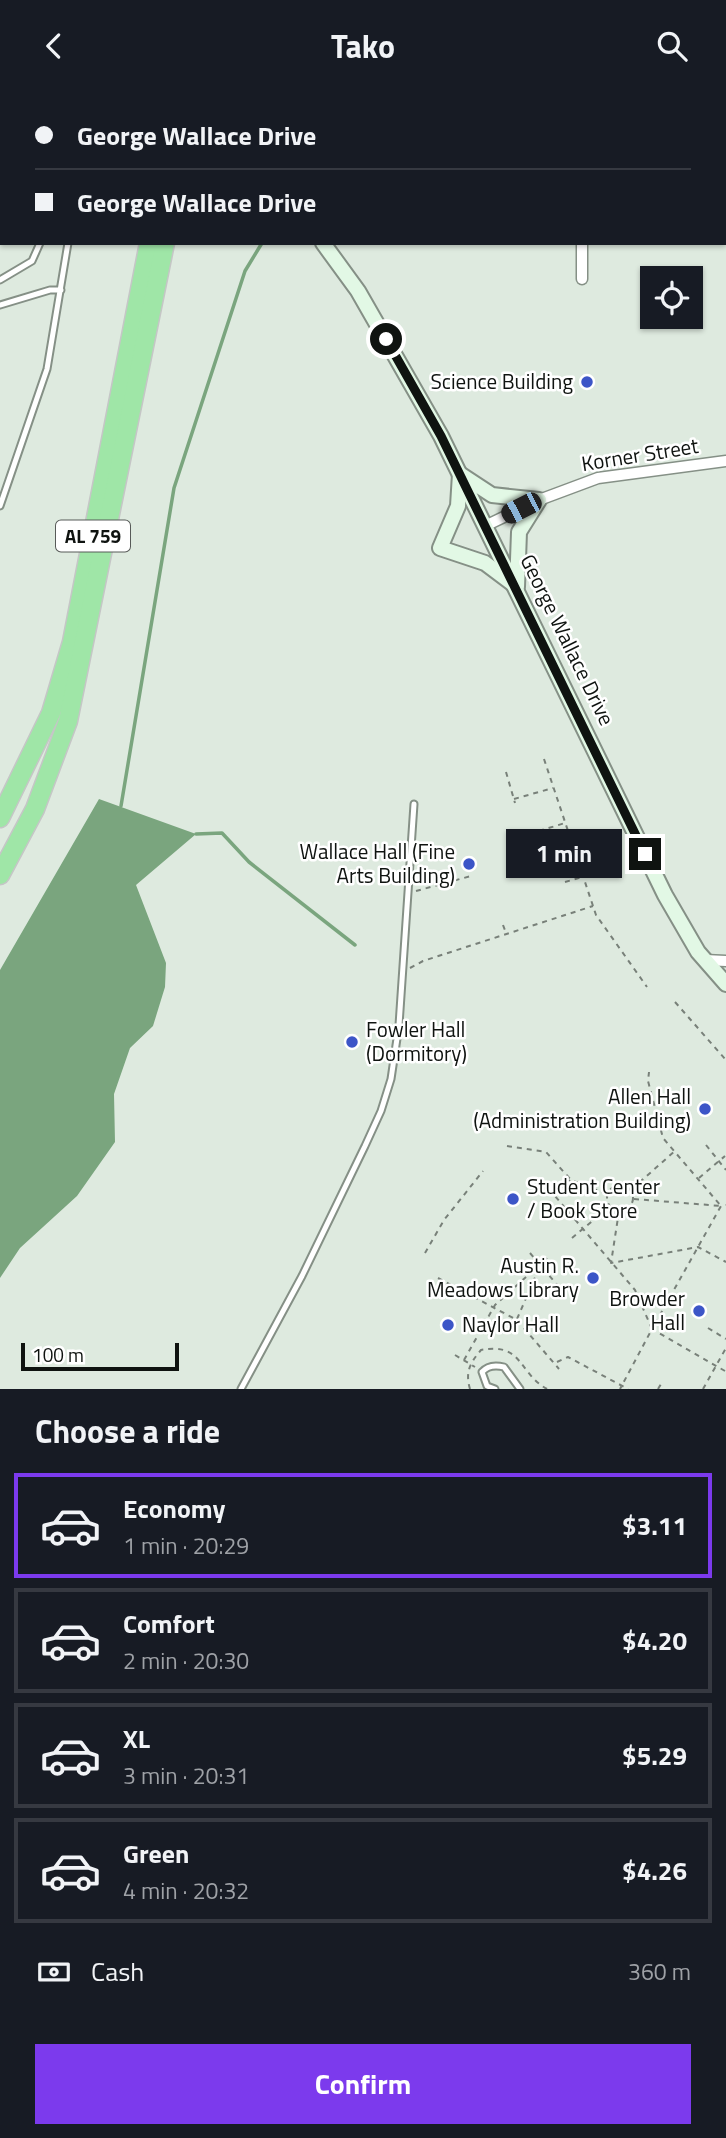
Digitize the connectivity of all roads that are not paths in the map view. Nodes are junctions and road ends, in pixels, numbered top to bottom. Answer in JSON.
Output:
{"nodes":[{"id":1,"x":39,"y":245,"type":"edge"},
{"id":2,"x":68,"y":245,"type":"edge"},
{"id":3,"x":149,"y":245,"type":"edge"},
{"id":4,"x":165,"y":245,"type":"edge"},
{"id":5,"x":324,"y":245,"type":"edge"},
{"id":6,"x":582,"y":245,"type":"edge"},
{"id":7,"x":582,"y":279,"type":"dead end"},
{"id":8,"x":0,"y":280,"type":"edge"},
{"id":9,"x":61,"y":290,"type":"junction"},
{"id":10,"x":0,"y":305,"type":"edge"},
{"id":11,"x":726,"y":461,"type":"edge"},
{"id":12,"x":460,"y":474,"type":"junction"},
{"id":13,"x":539,"y":499,"type":"junction"},
{"id":14,"x":0,"y":506,"type":"edge"},
{"id":15,"x":485,"y":526,"type":"junction"},
{"id":16,"x":517,"y":587,"type":"junction"},
{"id":17,"x":414,"y":804,"type":"dead end"},
{"id":18,"x":0,"y":818,"type":"edge"},
{"id":19,"x":0,"y":875,"type":"edge"},
{"id":20,"x":705,"y":960,"type":"junction"},
{"id":21,"x":726,"y":961,"type":"edge"},
{"id":22,"x":726,"y":984,"type":"edge"},
{"id":23,"x":242,"y":1389,"type":"edge"},
{"id":24,"x":495,"y":1389,"type":"edge"},
{"id":25,"x":520,"y":1389,"type":"edge"}],
"edges":[{"from":1,"to":8,"type":"lane"},
{"from":2,"to":9,"type":"lane"},
{"from":3,"to":18,"type":"highway","number":"AL 759"},
{"from":4,"to":19,"type":"highway","number":"AL 759"},
{"from":5,"to":12,"type":"street","name":"George Wallace Drive"},
{"from":6,"to":7,"type":"street"},
{"from":9,"to":10,"type":"lane"},
{"from":9,"to":14,"type":"lane"},
{"from":11,"to":13,"type":"street","name":"Korner Street"},
{"from":12,"to":13,"type":"street"},
{"from":12,"to":15,"type":"street","name":"George Wallace Drive"},
{"from":12,"to":16,"type":"street"},
{"from":13,"to":15,"type":"street","name":"Korner Street"},
{"from":13,"to":16,"type":"street"},
{"from":15,"to":16,"type":"street","name":"George Wallace Drive"},
{"from":16,"to":20,"type":"street","name":"George Wallace Drive"},
{"from":17,"to":23,"type":"lane"},
{"from":20,"to":21,"type":"street"},
{"from":20,"to":22,"type":"street","name":"George Wallace Drive"},
{"from":24,"to":25,"type":"lane"}]}
